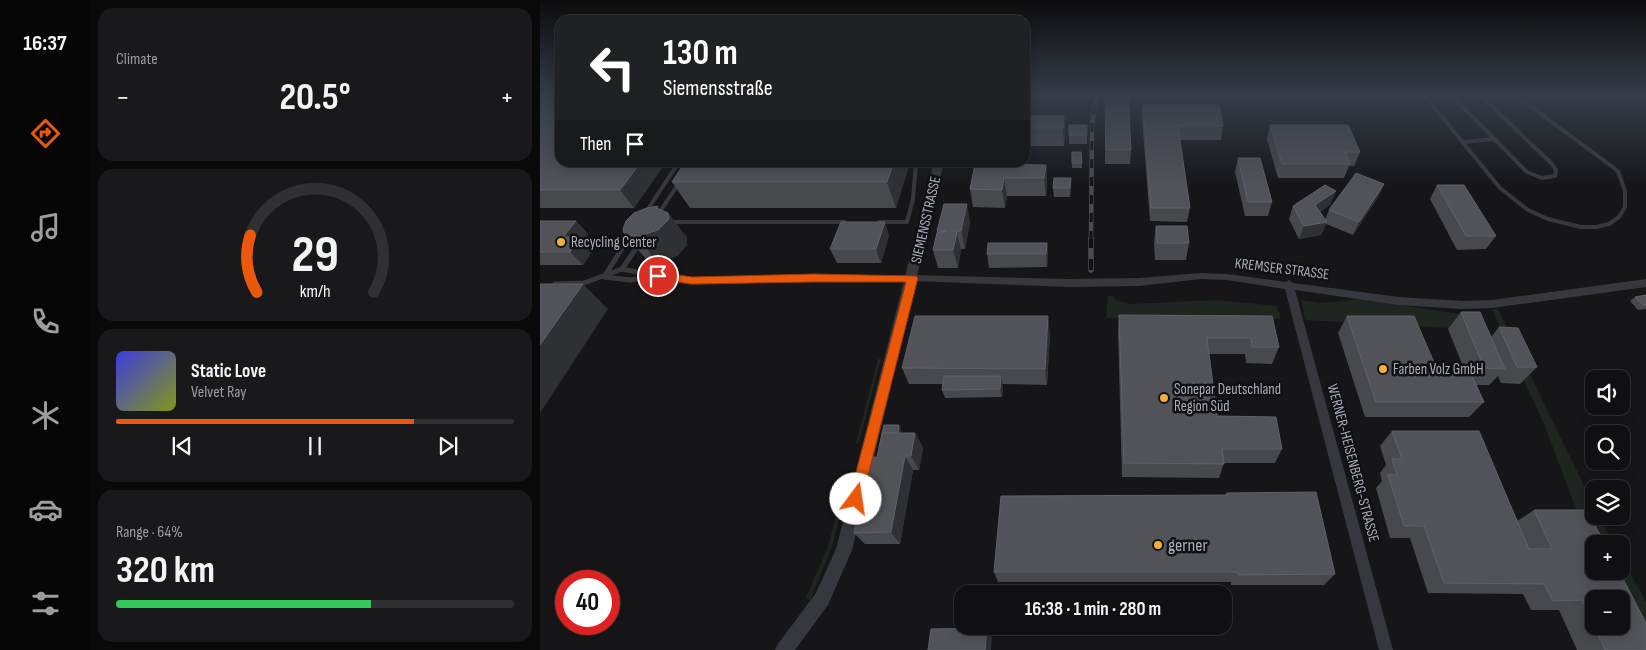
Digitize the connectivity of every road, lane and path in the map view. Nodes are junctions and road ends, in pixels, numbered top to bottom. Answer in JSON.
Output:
{"nodes":[{"id":1,"x":1449,"y":126,"type":"edge"},
{"id":2,"x":1481,"y":126,"type":"edge"},
{"id":3,"x":1513,"y":126,"type":"edge"},
{"id":4,"x":1557,"y":126,"type":"edge"},
{"id":5,"x":1494,"y":140,"type":"junction"},
{"id":6,"x":1462,"y":142,"type":"junction"},
{"id":7,"x":676,"y":167,"type":"edge"},
{"id":8,"x":916,"y":167,"type":"edge"},
{"id":9,"x":938,"y":167,"type":"edge"},
{"id":10,"x":1625,"y":177,"type":"dead end"},
{"id":11,"x":682,"y":179,"type":"edge"},
{"id":12,"x":642,"y":216,"type":"edge"},
{"id":13,"x":653,"y":222,"type":"edge"},
{"id":14,"x":663,"y":222,"type":"edge"},
{"id":15,"x":848,"y":222,"type":"edge"},
{"id":16,"x":877,"y":222,"type":"edge"},
{"id":17,"x":1616,"y":227,"type":"dead end"},
{"id":18,"x":634,"y":230,"type":"edge"},
{"id":19,"x":643,"y":238,"type":"edge"},
{"id":20,"x":622,"y":269,"type":"junction"},
{"id":21,"x":604,"y":276,"type":"junction"},
{"id":22,"x":658,"y":276,"type":"junction"},
{"id":23,"x":912,"y":278,"type":"junction"},
{"id":24,"x":1646,"y":283,"type":"edge"},
{"id":25,"x":549,"y":284,"type":"edge"},
{"id":26,"x":1289,"y":284,"type":"junction"},
{"id":27,"x":784,"y":650,"type":"edge"},
{"id":28,"x":1386,"y":650,"type":"edge"}],
"edges":[{"from":1,"to":6,"type":"lane"},
{"from":2,"to":5,"type":"lane"},
{"from":3,"to":5,"type":"lane"},
{"from":4,"to":10,"type":"lane"},
{"from":5,"to":6,"type":"lane"},
{"from":6,"to":17,"type":"lane"},
{"from":7,"to":12,"type":"lane"},
{"from":8,"to":16,"type":"lane"},
{"from":9,"to":23,"type":"street","name":"SIEMENSSTRASSE"},
{"from":11,"to":13,"type":"lane"},
{"from":14,"to":15,"type":"lane"},
{"from":18,"to":21,"type":"lane"},
{"from":19,"to":20,"type":"lane"},
{"from":20,"to":21,"type":"lane"},
{"from":20,"to":22,"type":"lane"},
{"from":21,"to":22,"type":"lane"},
{"from":21,"to":25,"type":"lane"},
{"from":22,"to":23,"type":"street","name":"SIEMENSSTRASSE"},
{"from":23,"to":26,"type":"street","name":"KREMSER STRASSE"},
{"from":23,"to":27,"type":"street","name":"SIEMENSSTRASSE"},
{"from":24,"to":26,"type":"street","name":"KREMSER STRASSE"},
{"from":26,"to":28,"type":"street","name":"WERNER-HEISENBERG-STRASSE"}]}
